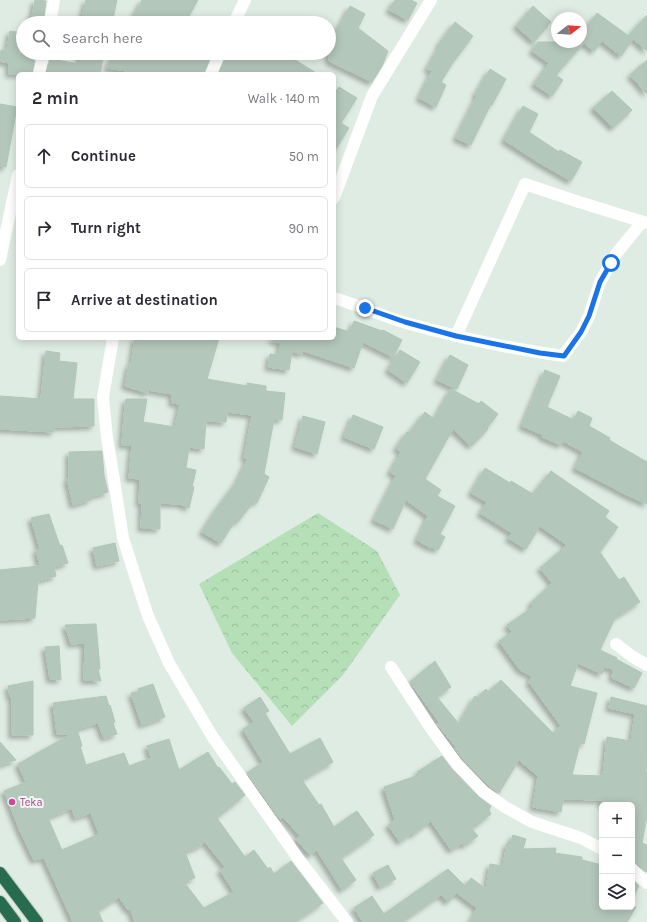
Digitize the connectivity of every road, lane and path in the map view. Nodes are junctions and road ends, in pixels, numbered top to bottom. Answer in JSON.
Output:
{"nodes":[{"id":1,"x":54,"y":0,"type":"edge"},
{"id":2,"x":245,"y":0,"type":"edge"},
{"id":3,"x":431,"y":0,"type":"edge"},
{"id":4,"x":51,"y":16,"type":"edge"},
{"id":5,"x":237,"y":16,"type":"edge"},
{"id":6,"x":42,"y":60,"type":"edge"},
{"id":7,"x":217,"y":60,"type":"edge"},
{"id":8,"x":39,"y":72,"type":"edge"},
{"id":9,"x":212,"y":72,"type":"edge"},
{"id":10,"x":16,"y":184,"type":"edge"},
{"id":11,"x":336,"y":193,"type":"edge"},
{"id":12,"x":644,"y":222,"type":"edge"},
{"id":13,"x":0,"y":260,"type":"edge"},
{"id":14,"x":336,"y":299,"type":"edge"},
{"id":15,"x":456,"y":336,"type":"junction"},
{"id":16,"x":113,"y":340,"type":"edge"},
{"id":17,"x":616,"y":644,"type":"dead end"},
{"id":18,"x":647,"y":665,"type":"edge"},
{"id":19,"x":391,"y":668,"type":"dead end"},
{"id":20,"x":599,"y":847,"type":"edge"},
{"id":21,"x":635,"y":871,"type":"edge"},
{"id":22,"x":0,"y":873,"type":"edge"},
{"id":23,"x":647,"y":883,"type":"edge"},
{"id":24,"x":0,"y":902,"type":"edge"},
{"id":25,"x":15,"y":922,"type":"edge"},
{"id":26,"x":38,"y":922,"type":"edge"},
{"id":27,"x":347,"y":922,"type":"edge"}],
"edges":[{"from":1,"to":4,"type":"street"},
{"from":2,"to":5,"type":"street"},
{"from":3,"to":11,"type":"street"},
{"from":6,"to":8,"type":"street"},
{"from":7,"to":9,"type":"street"},
{"from":10,"to":13,"type":"street"},
{"from":12,"to":15,"type":"street"},
{"from":12,"to":15,"type":"street"},
{"from":14,"to":15,"type":"street"},
{"from":16,"to":27,"type":"street"},
{"from":17,"to":18,"type":"street"},
{"from":19,"to":20,"type":"street"},
{"from":21,"to":23,"type":"street"},
{"from":22,"to":26,"type":"highway"},
{"from":24,"to":25,"type":"highway"}]}
